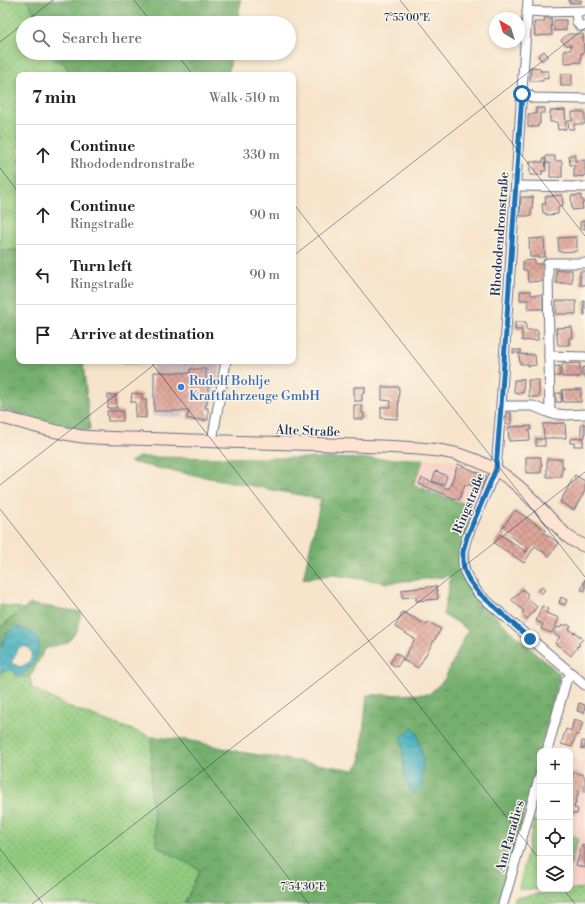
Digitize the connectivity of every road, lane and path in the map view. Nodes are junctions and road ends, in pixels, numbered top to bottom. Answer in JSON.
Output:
{"nodes":[{"id":1,"x":528,"y":0,"type":"edge"},
{"id":2,"x":527,"y":11,"type":"junction"},
{"id":3,"x":581,"y":12,"type":"edge"},
{"id":4,"x":585,"y":26,"type":"edge"},
{"id":5,"x":529,"y":95,"type":"dead end"},
{"id":6,"x":585,"y":99,"type":"edge"},
{"id":7,"x":516,"y":186,"type":"junction"},
{"id":8,"x":585,"y":187,"type":"edge"},
{"id":9,"x":585,"y":263,"type":"edge"},
{"id":10,"x":550,"y":356,"type":"junction"},
{"id":11,"x":585,"y":357,"type":"edge"},
{"id":12,"x":225,"y":364,"type":"edge"},
{"id":13,"x":501,"y":406,"type":"junction"},
{"id":14,"x":550,"y":412,"type":"junction"},
{"id":15,"x":585,"y":414,"type":"edge"},
{"id":16,"x":0,"y":417,"type":"edge"},
{"id":17,"x":212,"y":441,"type":"junction"},
{"id":18,"x":496,"y":469,"type":"junction"},
{"id":19,"x":585,"y":546,"type":"edge"},
{"id":20,"x":572,"y":674,"type":"junction"},
{"id":21,"x":585,"y":685,"type":"edge"},
{"id":22,"x":548,"y":748,"type":"edge"},
{"id":23,"x":537,"y":784,"type":"edge"},
{"id":24,"x":503,"y":904,"type":"edge"}],
"edges":[{"from":1,"to":2,"type":"street","name":"Rhododendronstraße"},
{"from":2,"to":3,"type":"street"},
{"from":2,"to":7,"type":"street","name":"Rhododendronstraße"},
{"from":3,"to":4,"type":"street"},
{"from":5,"to":6,"type":"street"},
{"from":7,"to":8,"type":"street"},
{"from":7,"to":13,"type":"street","name":"Rhododendronstraße"},
{"from":9,"to":10,"type":"street"},
{"from":10,"to":11,"type":"street"},
{"from":10,"to":14,"type":"street"},
{"from":12,"to":17,"type":"street"},
{"from":13,"to":14,"type":"street"},
{"from":13,"to":18,"type":"street","name":"Rhododendronstraße"},
{"from":14,"to":15,"type":"street"},
{"from":16,"to":17,"type":"street","name":"Alte Straße"},
{"from":17,"to":18,"type":"street","name":"Alte Straße"},
{"from":18,"to":19,"type":"street","name":"Alte Straße"},
{"from":18,"to":20,"type":"street","name":"Ringstraße"},
{"from":20,"to":21,"type":"street","name":"Ringstraße"},
{"from":20,"to":22,"type":"street"},
{"from":23,"to":24,"type":"street","name":"Am Paradies"}]}
